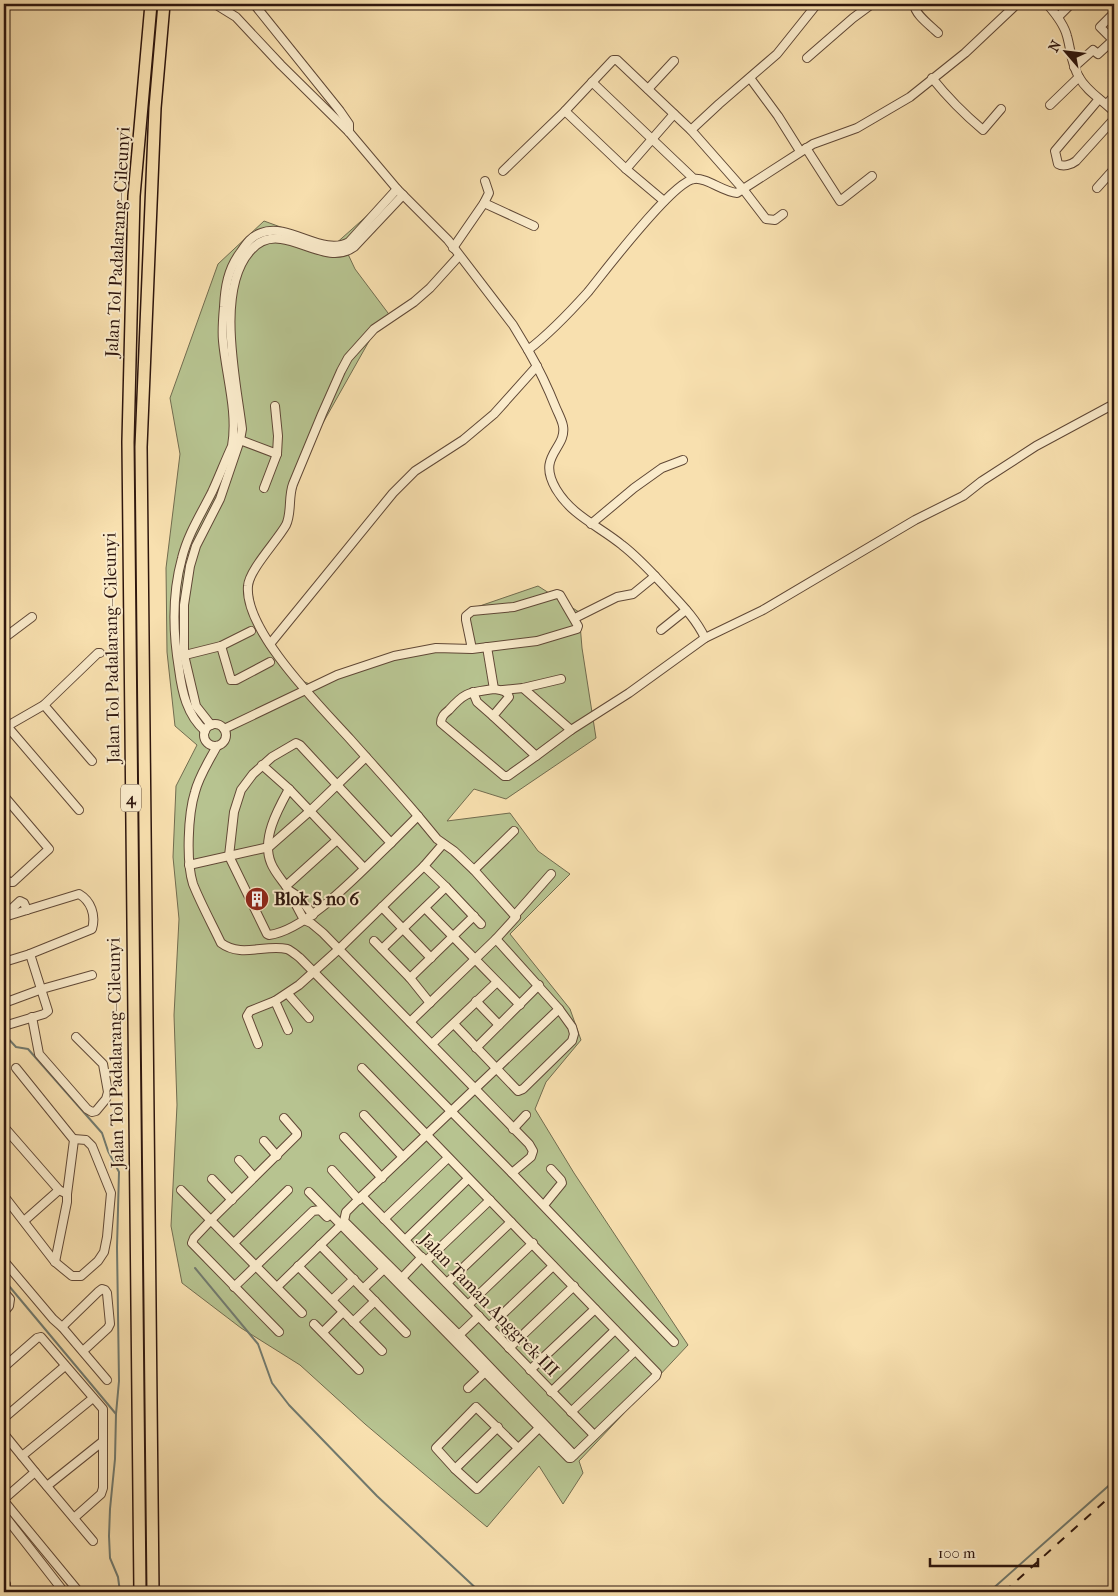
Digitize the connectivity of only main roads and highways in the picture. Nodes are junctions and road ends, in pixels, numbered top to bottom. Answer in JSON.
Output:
{"nodes":[{"id":1,"x":151,"y":4,"type":"edge"},
{"id":2,"x":164,"y":4,"type":"edge"},
{"id":3,"x":140,"y":1592,"type":"edge"},
{"id":4,"x":153,"y":1592,"type":"edge"}],
"edges":[{"from":1,"to":3,"type":"highway","name":"Jalan Tol Padalarang–Cileunyi","number":"4"},
{"from":2,"to":4,"type":"highway","name":"Jalan Tol Padalarang–Cileunyi","number":"4"}]}
